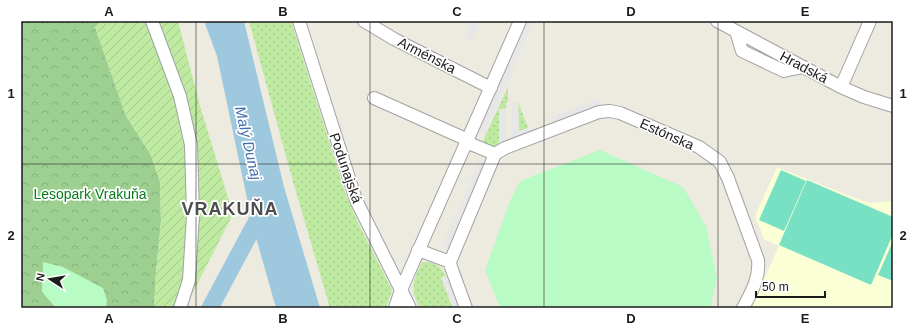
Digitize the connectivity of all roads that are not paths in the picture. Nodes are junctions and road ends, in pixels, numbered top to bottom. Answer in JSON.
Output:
{"nodes":[{"id":1,"x":152,"y":21,"type":"edge"},
{"id":2,"x":299,"y":21,"type":"edge"},
{"id":3,"x":364,"y":21,"type":"edge"},
{"id":4,"x":520,"y":21,"type":"edge"},
{"id":5,"x":717,"y":21,"type":"edge"},
{"id":6,"x":870,"y":21,"type":"edge"},
{"id":7,"x":841,"y":87,"type":"junction"},
{"id":8,"x":491,"y":88,"type":"junction"},
{"id":9,"x":374,"y":98,"type":"dead end"},
{"id":10,"x":893,"y":106,"type":"edge"},
{"id":11,"x":467,"y":141,"type":"junction"},
{"id":12,"x":495,"y":154,"type":"junction"},
{"id":13,"x":418,"y":250,"type":"junction"},
{"id":14,"x":450,"y":262,"type":"junction"},
{"id":15,"x":400,"y":290,"type":"junction"},
{"id":16,"x":180,"y":308,"type":"edge"},
{"id":17,"x":395,"y":308,"type":"edge"},
{"id":18,"x":410,"y":308,"type":"edge"},
{"id":19,"x":466,"y":308,"type":"edge"},
{"id":20,"x":743,"y":308,"type":"edge"}],
"edges":[{"from":1,"to":16,"type":"street"},
{"from":2,"to":15,"type":"street","name":"Podunajská"},
{"from":3,"to":8,"type":"street","name":"Arménska"},
{"from":4,"to":8,"type":"street"},
{"from":5,"to":7,"type":"street","name":"Hradská"},
{"from":6,"to":7,"type":"street"},
{"from":7,"to":10,"type":"street","name":"Hradská"},
{"from":8,"to":11,"type":"street"},
{"from":9,"to":11,"type":"street"},
{"from":11,"to":12,"type":"street"},
{"from":11,"to":13,"type":"street"},
{"from":12,"to":14,"type":"street"},
{"from":12,"to":20,"type":"street","name":"Estónska"},
{"from":13,"to":14,"type":"street"},
{"from":13,"to":15,"type":"street"},
{"from":14,"to":19,"type":"street"},
{"from":15,"to":17,"type":"street"},
{"from":15,"to":18,"type":"street","name":"Podunajská"}]}
